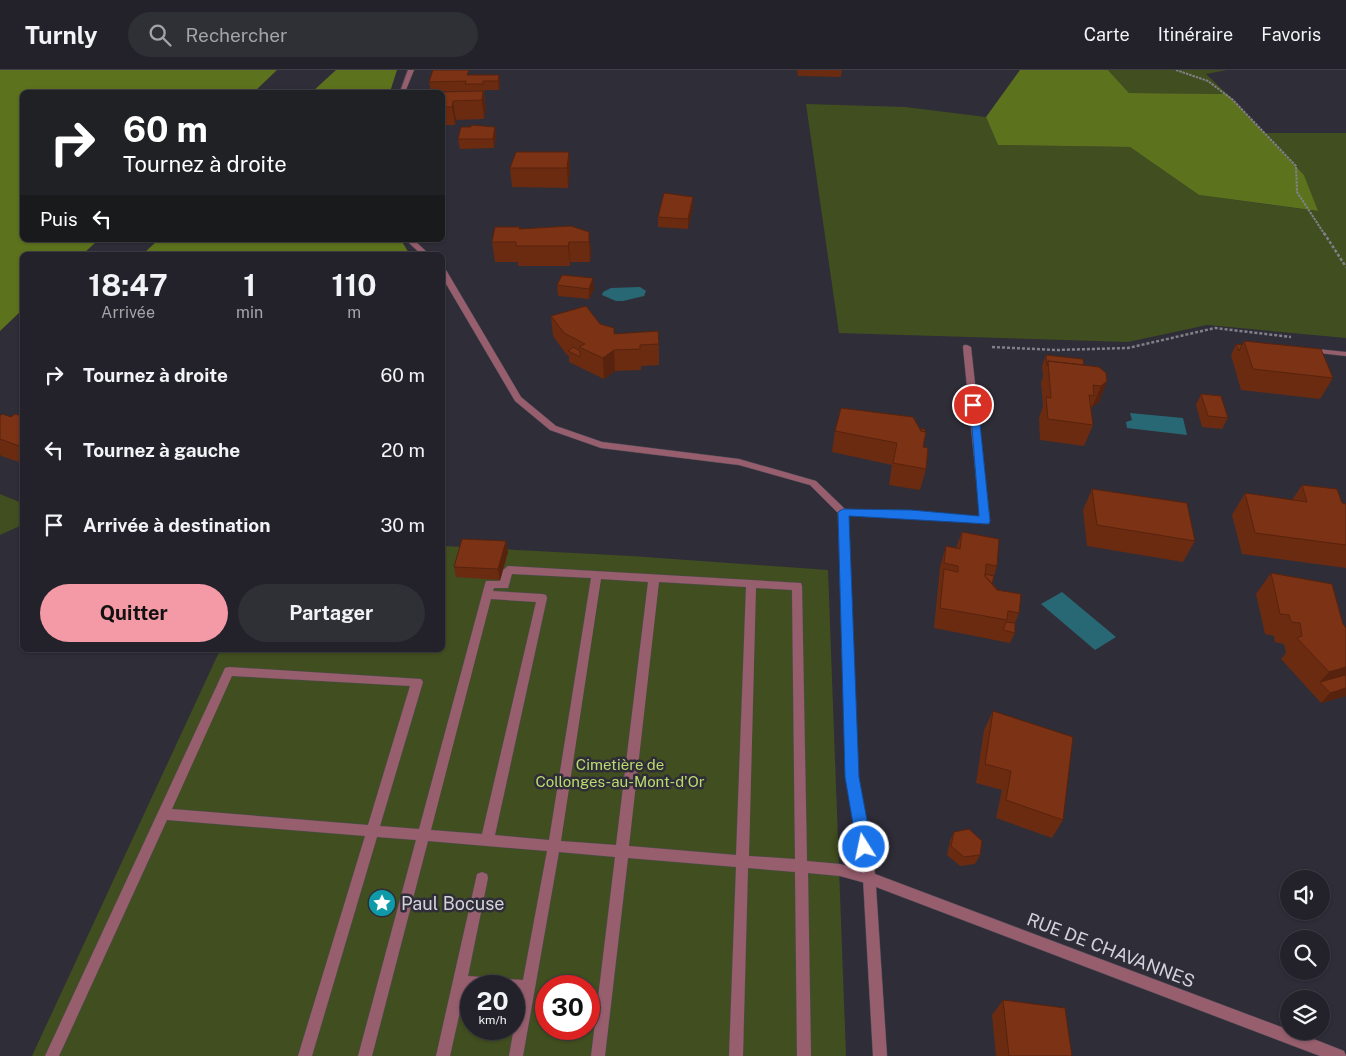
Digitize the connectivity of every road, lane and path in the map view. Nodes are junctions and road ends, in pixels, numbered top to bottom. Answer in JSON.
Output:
{"nodes":[{"id":1,"x":411,"y":70,"type":"edge"},
{"id":2,"x":1176,"y":70,"type":"edge"},
{"id":3,"x":403,"y":90,"type":"edge"},
{"id":4,"x":412,"y":242,"type":"edge"},
{"id":5,"x":423,"y":252,"type":"edge"},
{"id":6,"x":1346,"y":267,"type":"edge"},
{"id":7,"x":445,"y":275,"type":"edge"},
{"id":8,"x":1299,"y":338,"type":"dead end"},
{"id":9,"x":967,"y":346,"type":"joint"},
{"id":10,"x":1302,"y":349,"type":"edge"},
{"id":11,"x":1346,"y":354,"type":"edge"},
{"id":12,"x":843,"y":512,"type":"junction"},
{"id":13,"x":597,"y":575,"type":"junction"},
{"id":14,"x":654,"y":578,"type":"junction"},
{"id":15,"x":751,"y":583,"type":"junction"},
{"id":16,"x":487,"y":595,"type":"junction"},
{"id":17,"x":163,"y":814,"type":"junction"},
{"id":18,"x":372,"y":831,"type":"junction"},
{"id":19,"x":423,"y":836,"type":"junction"},
{"id":20,"x":486,"y":841,"type":"junction"},
{"id":21,"x":554,"y":847,"type":"junction"},
{"id":22,"x":622,"y":852,"type":"junction"},
{"id":23,"x":742,"y":862,"type":"junction"},
{"id":24,"x":802,"y":866,"type":"junction"},
{"id":25,"x":482,"y":878,"type":"dead end"},
{"id":26,"x":869,"y":878,"type":"junction"},
{"id":27,"x":461,"y":975,"type":"edge"},
{"id":28,"x":460,"y":982,"type":"edge"},
{"id":29,"x":525,"y":987,"type":"edge"},
{"id":30,"x":529,"y":987,"type":"junction"},
{"id":31,"x":52,"y":1056,"type":"edge"},
{"id":32,"x":305,"y":1056,"type":"edge"},
{"id":33,"x":366,"y":1056,"type":"edge"},
{"id":34,"x":443,"y":1056,"type":"edge"},
{"id":35,"x":516,"y":1056,"type":"edge"},
{"id":36,"x":598,"y":1056,"type":"edge"},
{"id":37,"x":736,"y":1056,"type":"edge"},
{"id":38,"x":804,"y":1056,"type":"edge"},
{"id":39,"x":880,"y":1056,"type":"edge"},
{"id":40,"x":1339,"y":1056,"type":"edge"}],
"edges":[{"from":1,"to":3,"type":"street"},
{"from":2,"to":6,"type":"path"},
{"from":4,"to":5,"type":"street"},
{"from":7,"to":12,"type":"street"},
{"from":8,"to":9,"type":"path"},
{"from":9,"to":12,"type":"street"},
{"from":10,"to":11,"type":"street"},
{"from":12,"to":26,"type":"street"},
{"from":13,"to":14,"type":"street"},
{"from":13,"to":16,"type":"street"},
{"from":13,"to":21,"type":"street"},
{"from":14,"to":15,"type":"street"},
{"from":14,"to":22,"type":"street"},
{"from":15,"to":23,"type":"street"},
{"from":15,"to":24,"type":"street"},
{"from":16,"to":19,"type":"street"},
{"from":16,"to":20,"type":"street"},
{"from":17,"to":18,"type":"street","name":"RUE DE CHAVANNES"},
{"from":17,"to":18,"type":"street"},
{"from":17,"to":31,"type":"street"},
{"from":18,"to":19,"type":"street","name":"RUE DE CHAVANNES"},
{"from":18,"to":32,"type":"street"},
{"from":19,"to":20,"type":"street","name":"RUE DE CHAVANNES"},
{"from":19,"to":33,"type":"street"},
{"from":20,"to":21,"type":"street","name":"RUE DE CHAVANNES"},
{"from":21,"to":22,"type":"street","name":"RUE DE CHAVANNES"},
{"from":21,"to":30,"type":"street"},
{"from":22,"to":23,"type":"street","name":"RUE DE CHAVANNES"},
{"from":22,"to":36,"type":"street"},
{"from":23,"to":24,"type":"street","name":"RUE DE CHAVANNES"},
{"from":23,"to":37,"type":"street"},
{"from":24,"to":26,"type":"street","name":"RUE DE CHAVANNES"},
{"from":24,"to":38,"type":"street"},
{"from":25,"to":27,"type":"street"},
{"from":26,"to":39,"type":"street"},
{"from":26,"to":40,"type":"street","name":"RUE DE CHAVANNES"},
{"from":28,"to":34,"type":"street"},
{"from":29,"to":30,"type":"street"},
{"from":30,"to":35,"type":"street"}]}
